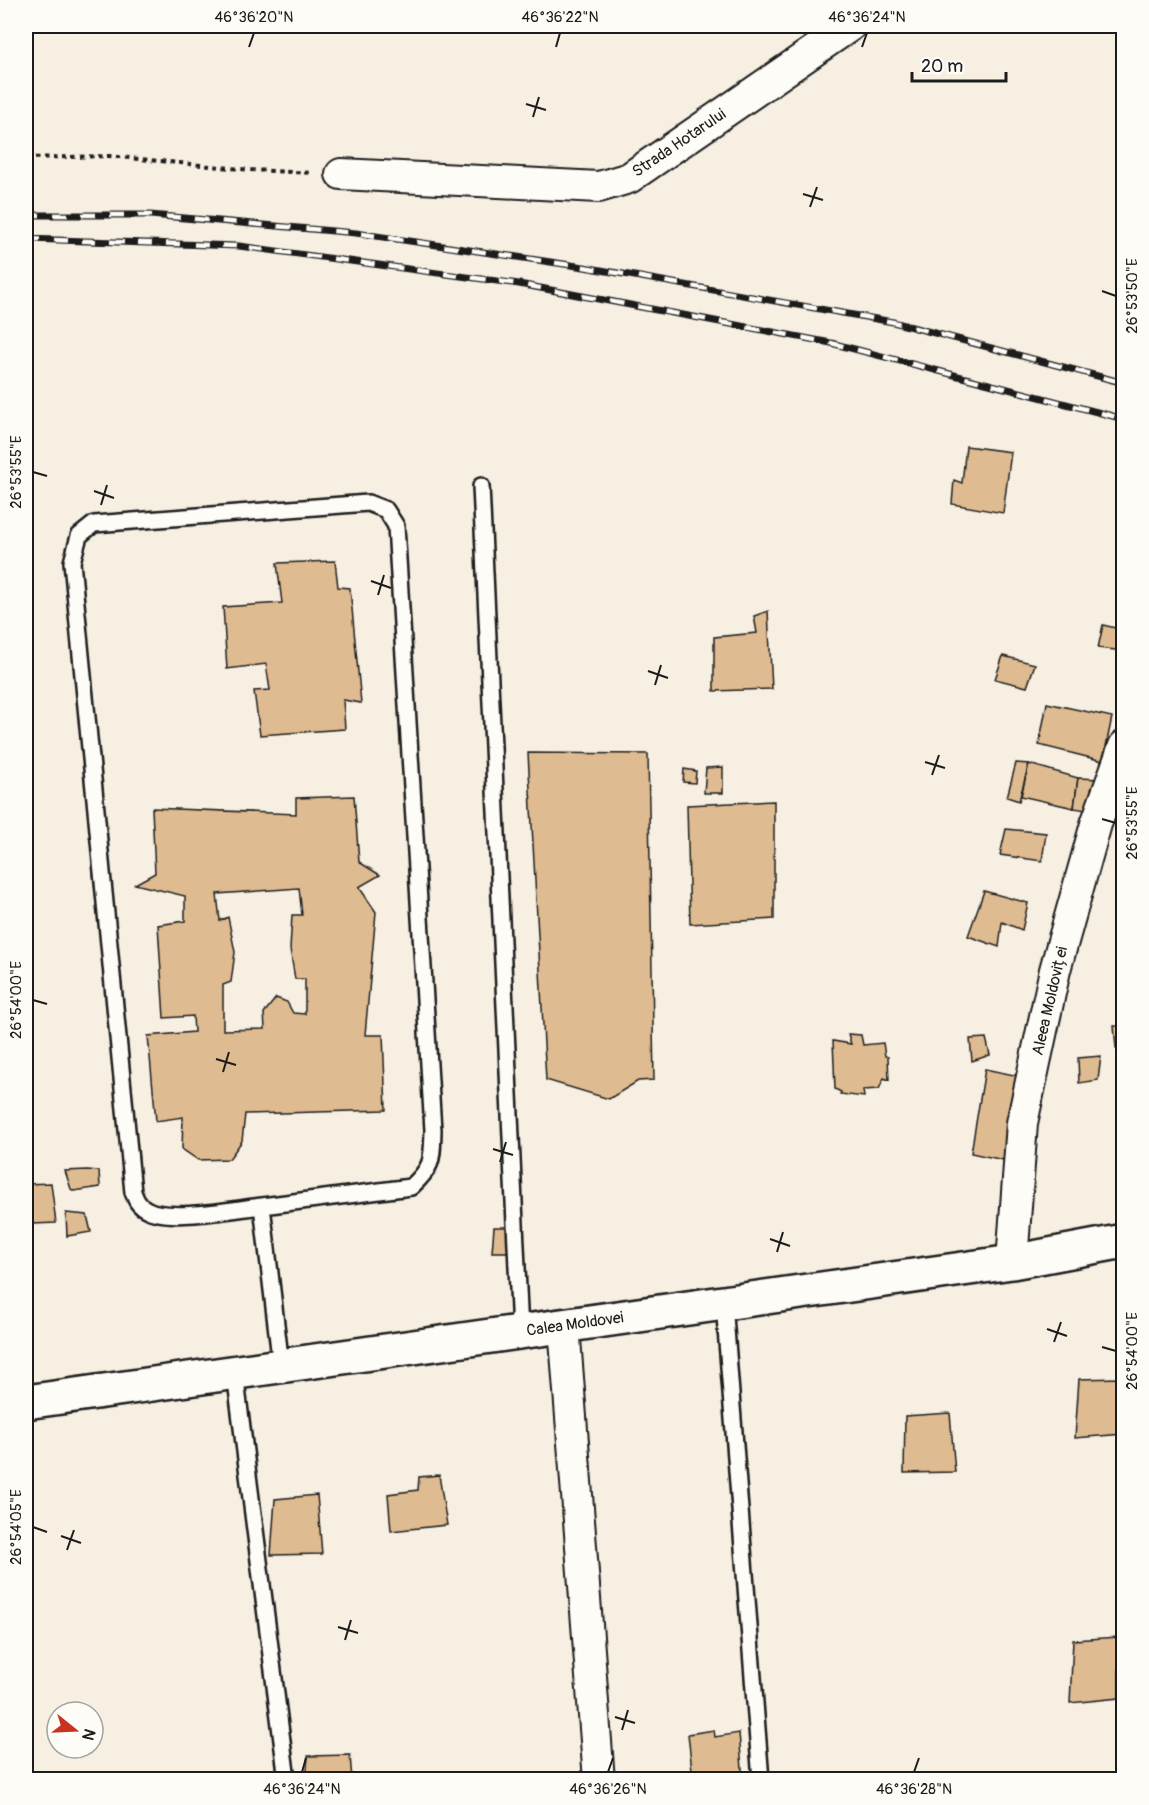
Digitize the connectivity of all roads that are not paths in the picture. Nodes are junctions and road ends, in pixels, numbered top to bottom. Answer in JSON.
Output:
{"nodes":[{"id":1,"x":850,"y":26,"type":"edge"},
{"id":2,"x":340,"y":174,"type":"road end"},
{"id":3,"x":482,"y":486,"type":"dead end"},
{"id":4,"x":1124,"y":746,"type":"edge"},
{"id":5,"x":262,"y":1206,"type":"junction"},
{"id":6,"x":1124,"y":1241,"type":"edge"},
{"id":7,"x":1012,"y":1262,"type":"junction"},
{"id":8,"x":724,"y":1303,"type":"junction"},
{"id":9,"x":564,"y":1326,"type":"junction"},
{"id":10,"x":520,"y":1332,"type":"junction"},
{"id":11,"x":281,"y":1366,"type":"junction"},
{"id":12,"x":235,"y":1373,"type":"junction"},
{"id":13,"x":26,"y":1402,"type":"edge"},
{"id":14,"x":287,"y":1779,"type":"edge"},
{"id":15,"x":600,"y":1779,"type":"edge"},
{"id":16,"x":761,"y":1779,"type":"edge"}],
"edges":[{"from":1,"to":2,"type":"street","name":"Strada Hotarului"},
{"from":3,"to":10,"type":"lane"},
{"from":4,"to":7,"type":"street","name":"Aleea Moldoviței"},
{"from":5,"to":5,"type":"lane"},
{"from":5,"to":11,"type":"lane"},
{"from":6,"to":7,"type":"main road","name":"Calea Moldovei"},
{"from":7,"to":8,"type":"main road","name":"Calea Moldovei"},
{"from":8,"to":9,"type":"main road","name":"Calea Moldovei"},
{"from":8,"to":16,"type":"lane"},
{"from":9,"to":10,"type":"main road","name":"Calea Moldovei"},
{"from":9,"to":15,"type":"street"},
{"from":10,"to":11,"type":"main road","name":"Calea Moldovei"},
{"from":11,"to":12,"type":"main road","name":"Calea Moldovei"},
{"from":12,"to":13,"type":"main road","name":"Calea Moldovei"},
{"from":12,"to":14,"type":"lane"}]}
